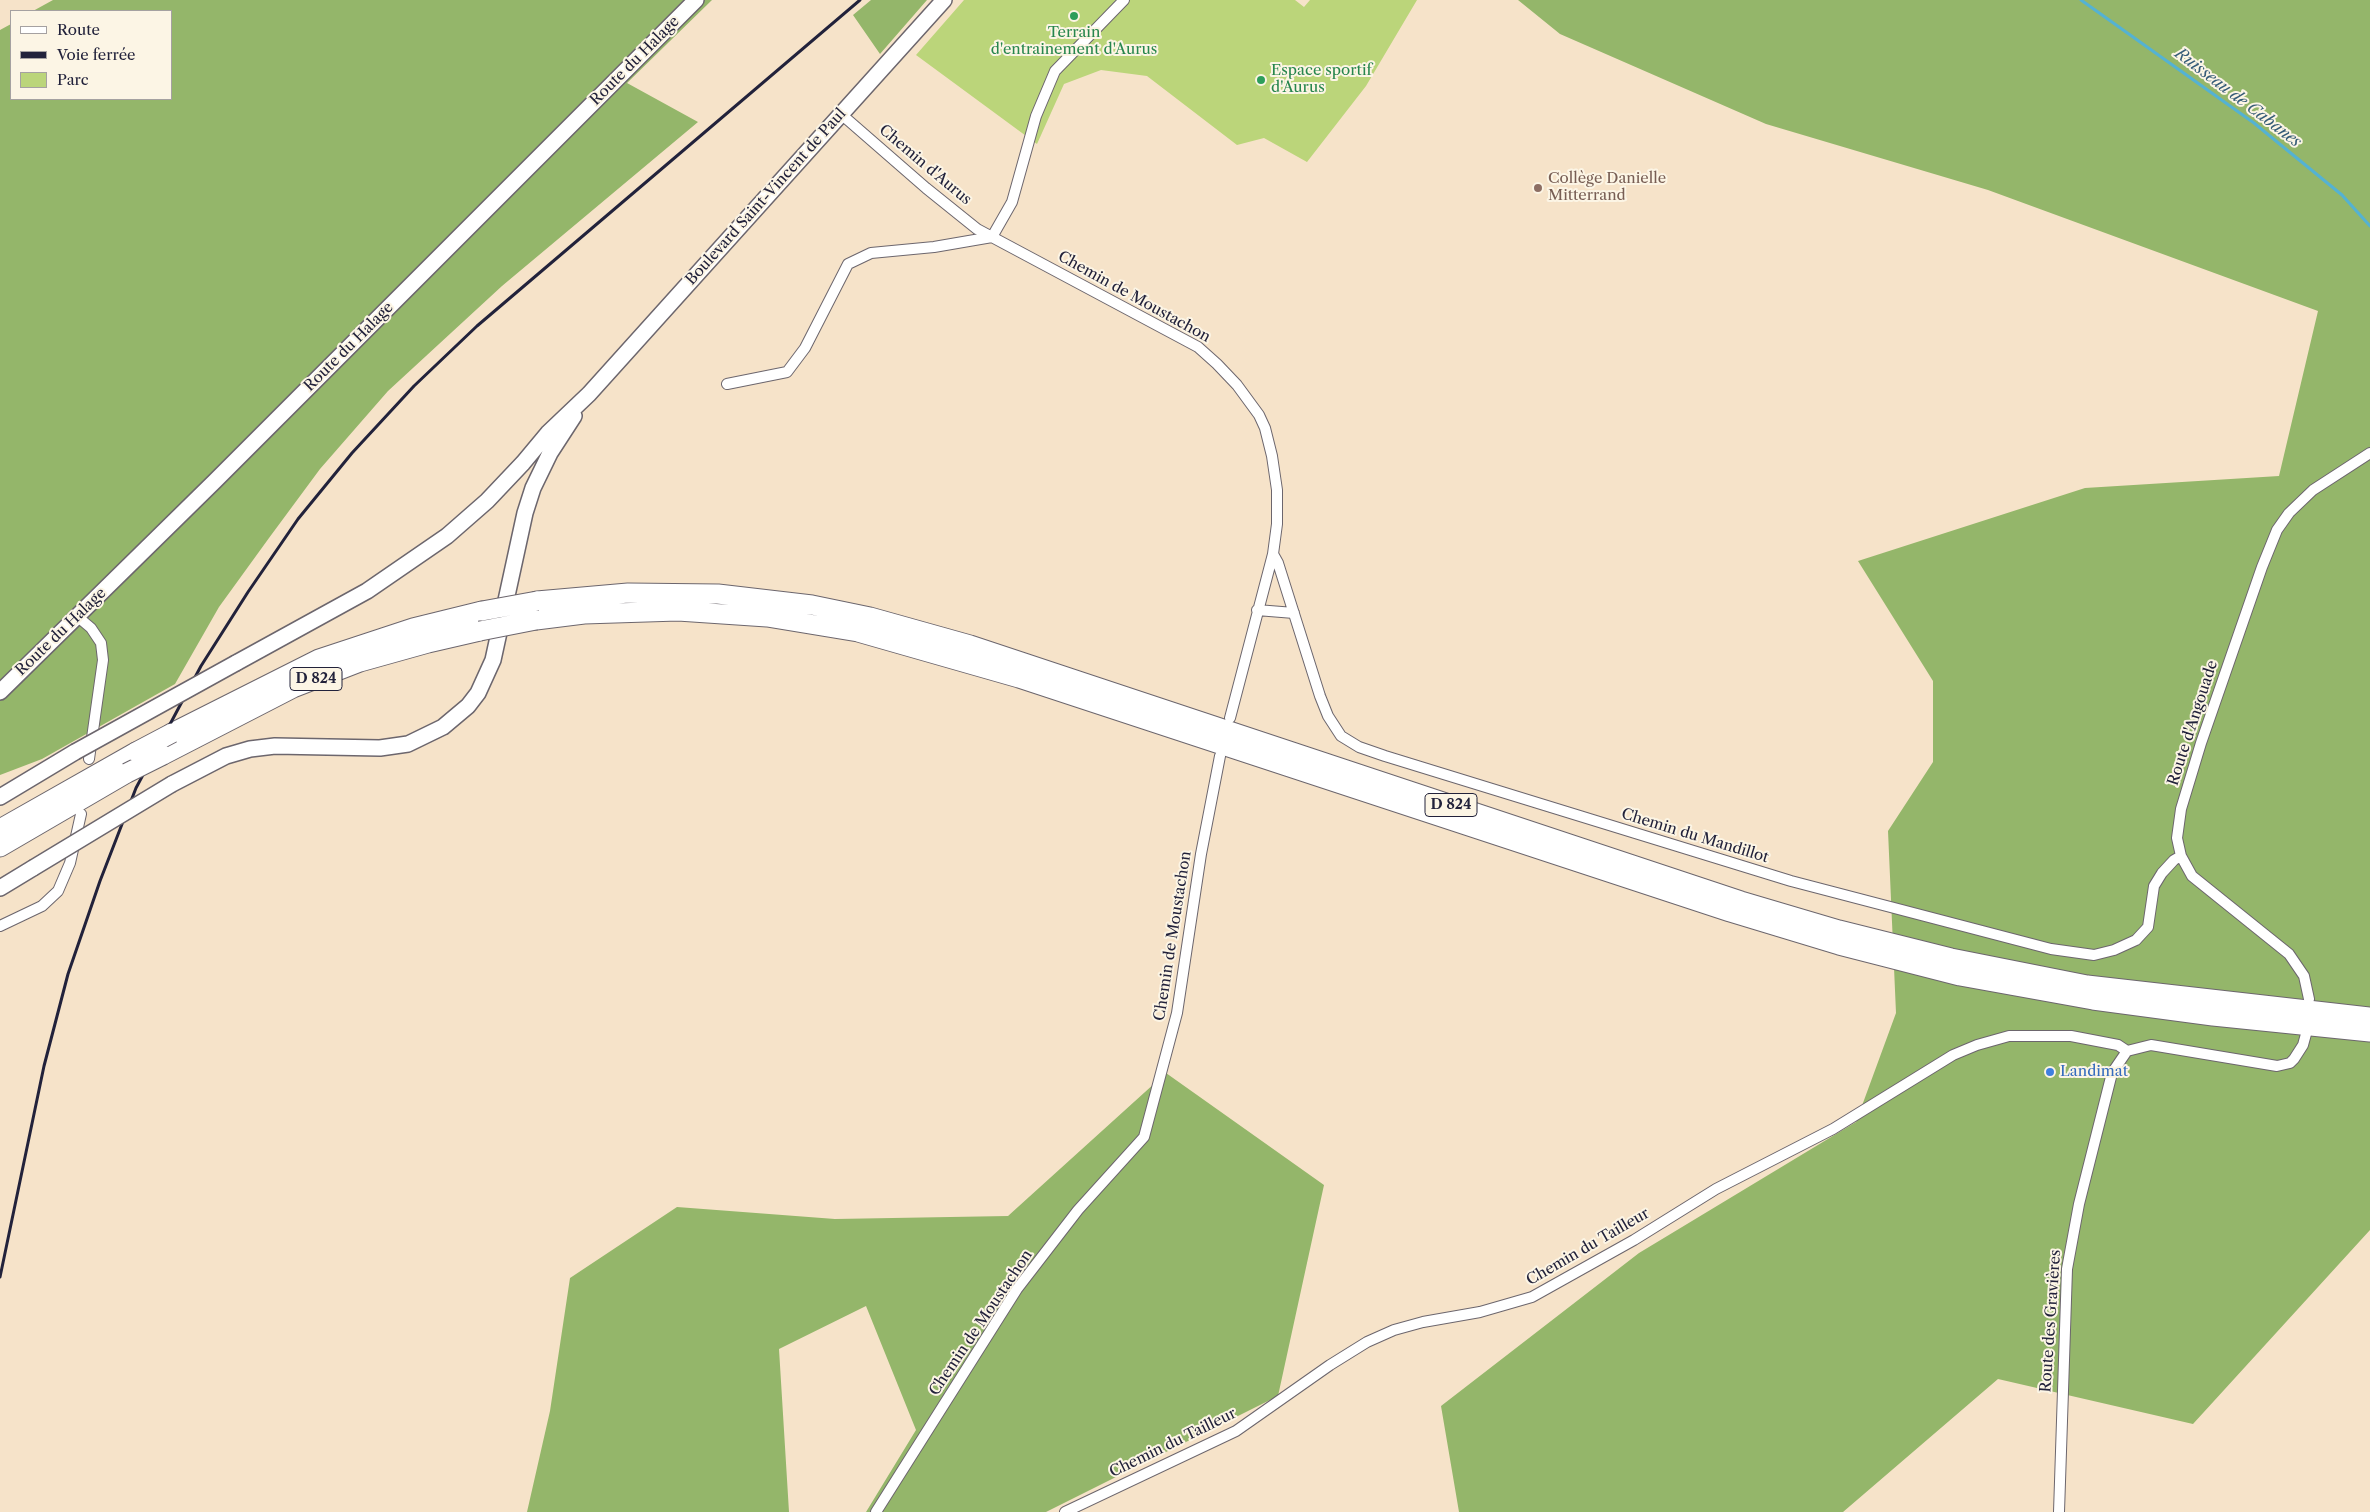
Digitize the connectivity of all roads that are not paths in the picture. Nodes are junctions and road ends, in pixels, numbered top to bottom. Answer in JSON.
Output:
{"nodes":[{"id":1,"x":696,"y":0,"type":"edge"},
{"id":2,"x":944,"y":0,"type":"edge"},
{"id":3,"x":1124,"y":0,"type":"edge"},
{"id":4,"x":841,"y":114,"type":"junction"},
{"id":5,"x":992,"y":237,"type":"junction"},
{"id":6,"x":727,"y":384,"type":"dead end"},
{"id":7,"x":589,"y":394,"type":"junction"},
{"id":8,"x":2370,"y":453,"type":"edge"},
{"id":9,"x":1273,"y":554,"type":"junction"},
{"id":10,"x":1257,"y":610,"type":"junction"},
{"id":11,"x":1294,"y":613,"type":"junction"},
{"id":12,"x":78,"y":617,"type":"junction"},
{"id":13,"x":0,"y":692,"type":"edge"},
{"id":14,"x":1230,"y":718,"type":"dead end"},
{"id":15,"x":1220,"y":756,"type":"dead end"},
{"id":16,"x":90,"y":759,"type":"dead end"},
{"id":17,"x":105,"y":769,"type":"junction"},
{"id":18,"x":0,"y":798,"type":"edge"},
{"id":19,"x":81,"y":814,"type":"dead end"},
{"id":20,"x":0,"y":823,"type":"edge"},
{"id":21,"x":0,"y":829,"type":"edge"},
{"id":22,"x":0,"y":849,"type":"edge"},
{"id":23,"x":2181,"y":856,"type":"junction"},
{"id":24,"x":0,"y":888,"type":"edge"},
{"id":25,"x":0,"y":926,"type":"edge"},
{"id":26,"x":2309,"y":999,"type":"dead end"},
{"id":27,"x":2370,"y":1017,"type":"edge"},
{"id":28,"x":2370,"y":1032,"type":"edge"},
{"id":29,"x":2306,"y":1034,"type":"dead end"},
{"id":30,"x":2127,"y":1051,"type":"junction"},
{"id":31,"x":876,"y":1512,"type":"edge"},
{"id":32,"x":1065,"y":1512,"type":"edge"},
{"id":33,"x":2058,"y":1512,"type":"edge"}],
"edges":[{"from":1,"to":12,"type":"main road","name":"Route du Halage"},
{"from":2,"to":4,"type":"main road","name":"Boulevard Saint-Vincent de Paul"},
{"from":3,"to":5,"type":"street"},
{"from":4,"to":5,"type":"street","name":"Chemin d'Aurus"},
{"from":4,"to":7,"type":"main road","name":"Boulevard Saint-Vincent de Paul"},
{"from":5,"to":6,"type":"street"},
{"from":5,"to":9,"type":"street","name":"Chemin de Moustachon"},
{"from":7,"to":18,"type":"main road","bridge":true},
{"from":7,"to":24,"type":"main road","bridge":true},
{"from":8,"to":23,"type":"street","name":"Route d'Angouade"},
{"from":9,"to":10,"type":"street","name":"Chemin de Moustachon"},
{"from":9,"to":11,"type":"street","name":"Chemin du Mandillot"},
{"from":10,"to":11,"type":"street"},
{"from":10,"to":14,"type":"street","name":"Chemin de Moustachon"},
{"from":11,"to":23,"type":"street","name":"Chemin du Mandillot"},
{"from":12,"to":13,"type":"main road","name":"Route du Halage"},
{"from":12,"to":16,"type":"street"},
{"from":15,"to":31,"type":"street","name":"Chemin de Moustachon"},
{"from":17,"to":20,"type":"highway"},
{"from":17,"to":21,"type":"highway","number":"D 824"},
{"from":17,"to":27,"type":"highway","number":"D 824","bridge":true},
{"from":19,"to":25,"type":"street"},
{"from":22,"to":28,"type":"highway","number":"D 824","bridge":true},
{"from":23,"to":26,"type":"street","name":"Route d'Angouade"},
{"from":29,"to":30,"type":"street"},
{"from":30,"to":32,"type":"street","name":"Chemin du Tailleur"},
{"from":30,"to":33,"type":"street","name":"Route des Gravières"}]}
